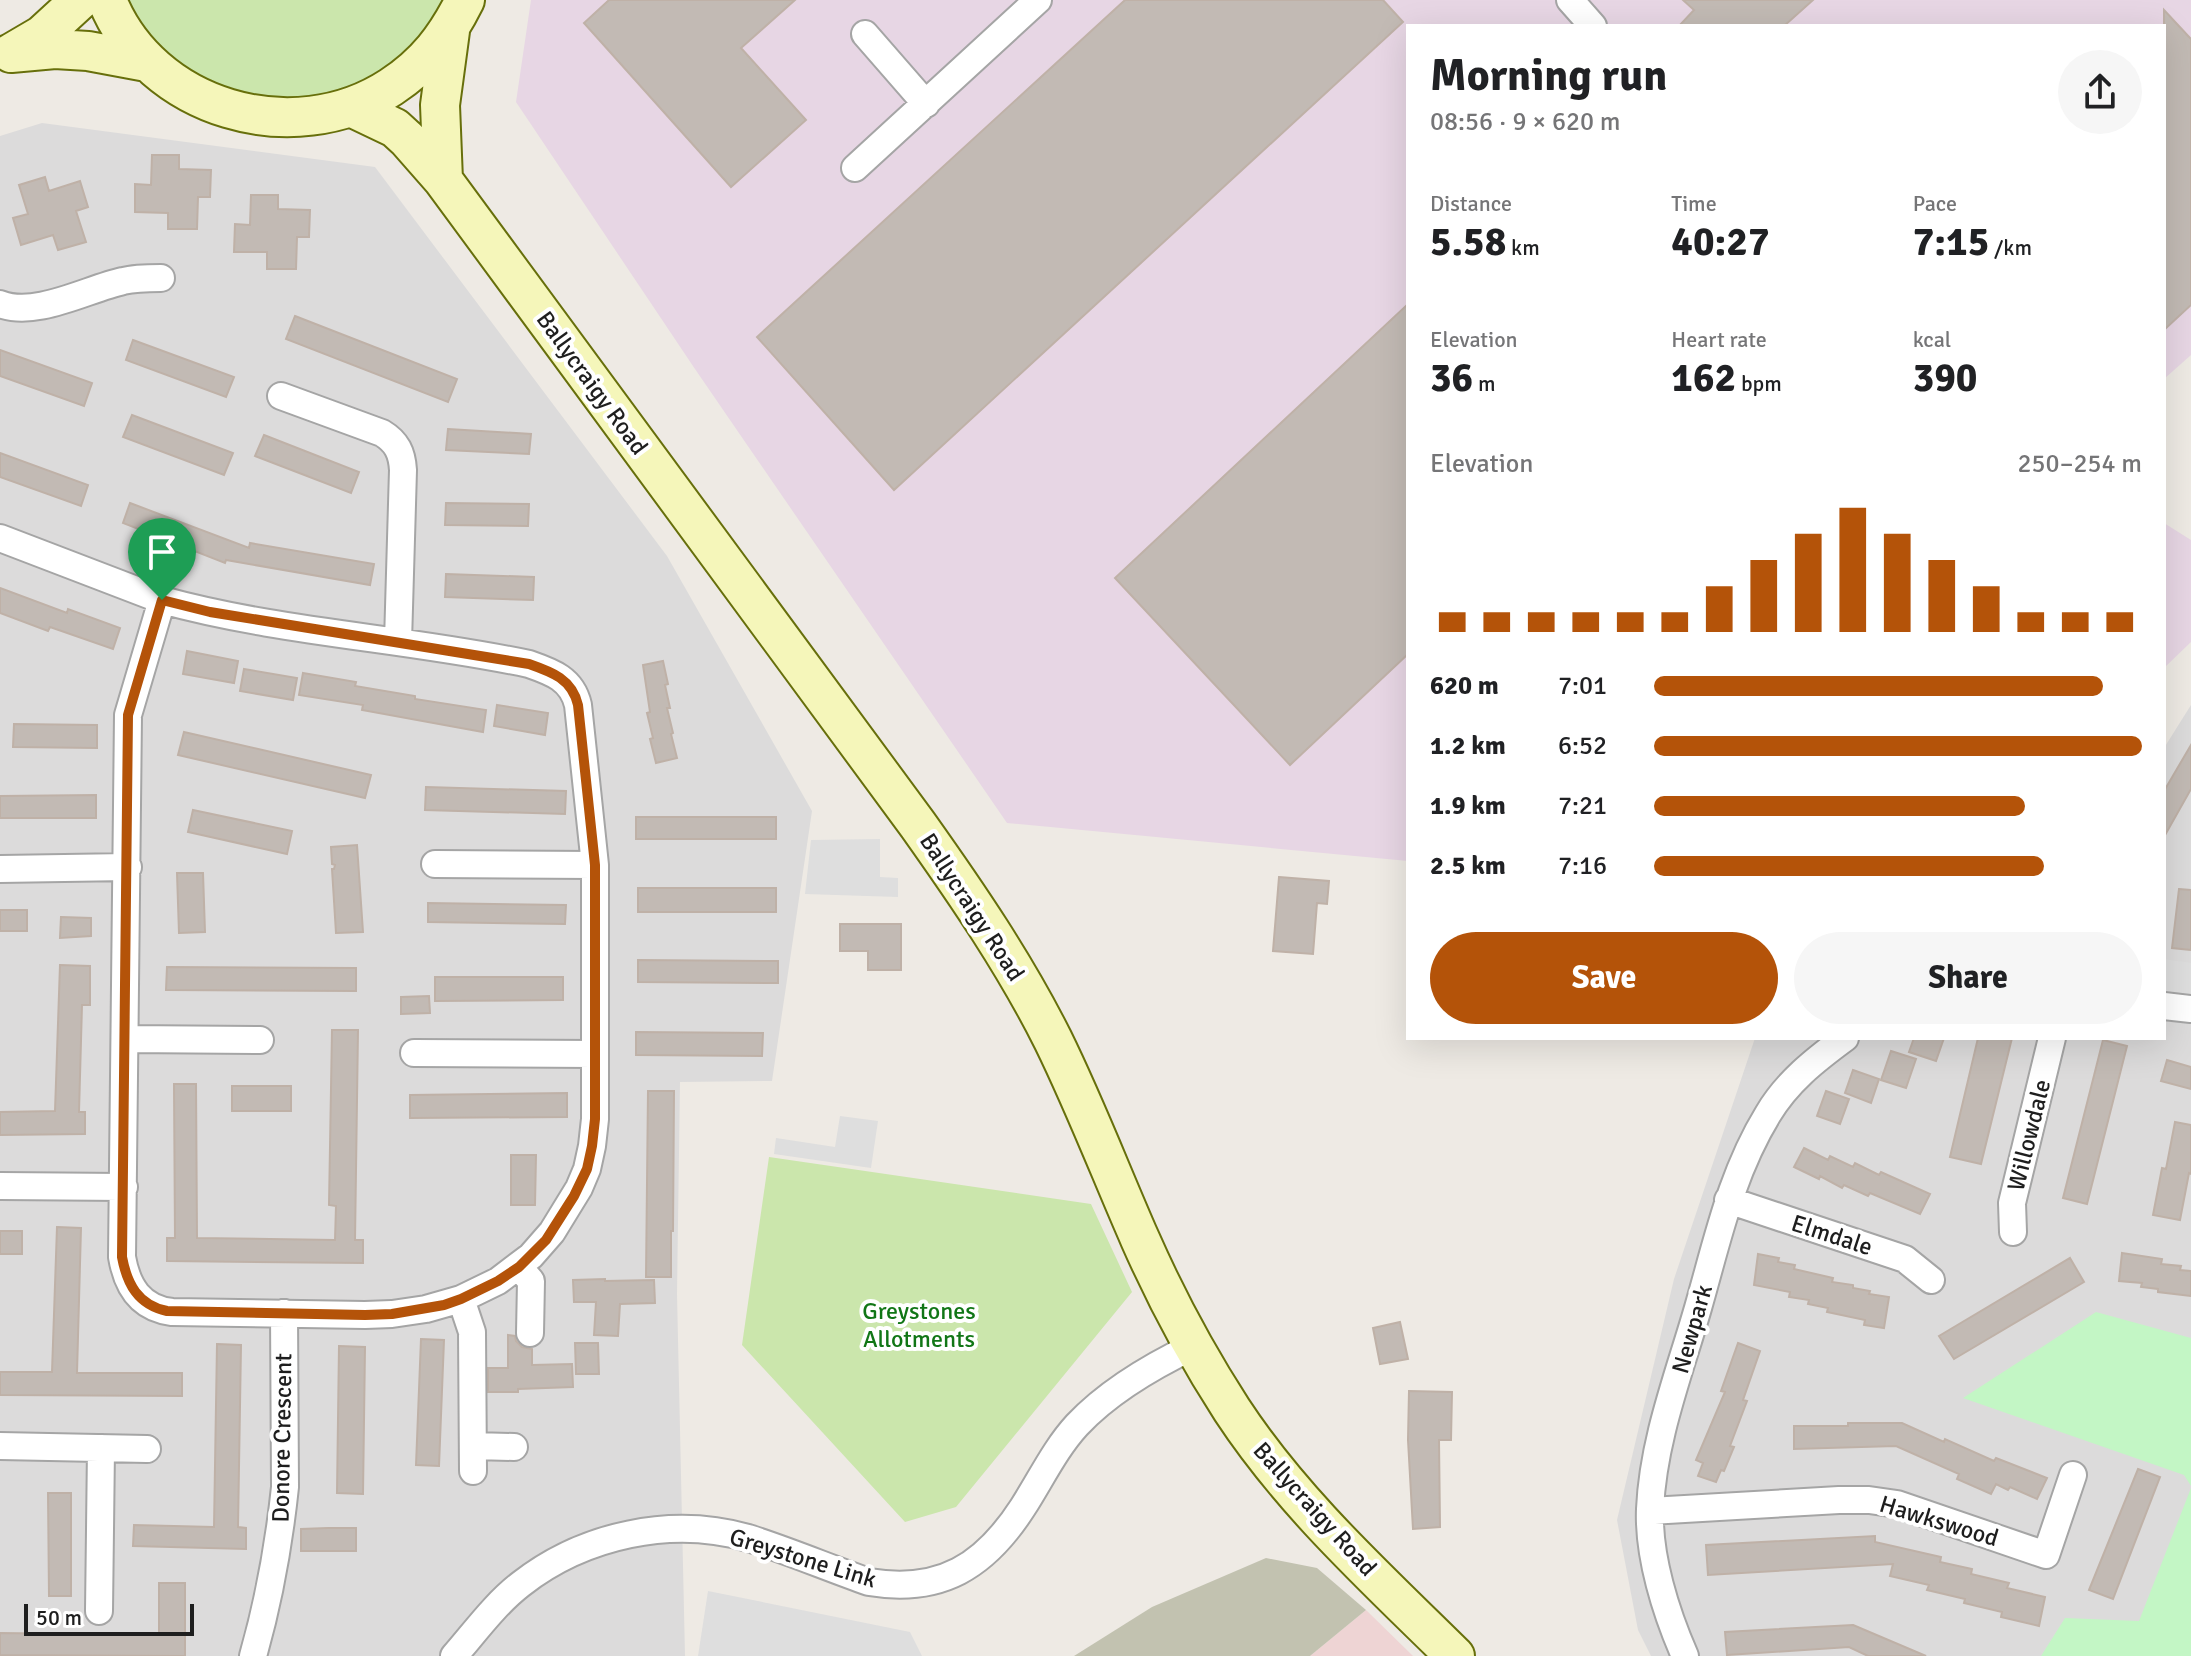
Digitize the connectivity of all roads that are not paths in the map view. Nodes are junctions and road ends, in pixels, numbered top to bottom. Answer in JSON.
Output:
{"nodes":[{"id":1,"x":80,"y":0,"type":"edge"},
{"id":2,"x":107,"y":0,"type":"edge"},
{"id":3,"x":1038,"y":0,"type":"edge"},
{"id":4,"x":1570,"y":0,"type":"edge"},
{"id":5,"x":457,"y":15,"type":"edge"},
{"id":6,"x":1591,"y":24,"type":"edge"},
{"id":7,"x":865,"y":34,"type":"dead end"},
{"id":8,"x":6,"y":56,"type":"edge"},
{"id":9,"x":147,"y":62,"type":"junction"},
{"id":10,"x":926,"y":104,"type":"junction"},
{"id":11,"x":351,"y":107,"type":"junction"},
{"id":12,"x":855,"y":168,"type":"dead end"},
{"id":13,"x":443,"y":180,"type":"junction"},
{"id":14,"x":161,"y":278,"type":"dead end"},
{"id":15,"x":0,"y":304,"type":"edge"},
{"id":16,"x":281,"y":396,"type":"dead end"},
{"id":17,"x":0,"y":538,"type":"edge"},
{"id":18,"x":162,"y":600,"type":"junction"},
{"id":19,"x":398,"y":642,"type":"junction"},
{"id":20,"x":435,"y":864,"type":"dead end"},
{"id":21,"x":595,"y":865,"type":"junction"},
{"id":22,"x":128,"y":867,"type":"junction"},
{"id":23,"x":0,"y":869,"type":"edge"},
{"id":24,"x":2166,"y":1006,"type":"edge"},
{"id":25,"x":2191,"y":1009,"type":"edge"},
{"id":26,"x":126,"y":1039,"type":"junction"},
{"id":27,"x":260,"y":1040,"type":"dead end"},
{"id":28,"x":1842,"y":1040,"type":"edge"},
{"id":29,"x":2052,"y":1040,"type":"edge"},
{"id":30,"x":414,"y":1053,"type":"dead end"},
{"id":31,"x":595,"y":1054,"type":"junction"},
{"id":32,"x":0,"y":1186,"type":"edge"},
{"id":33,"x":124,"y":1187,"type":"junction"},
{"id":34,"x":1728,"y":1200,"type":"junction"},
{"id":35,"x":2013,"y":1232,"type":"dead end"},
{"id":36,"x":519,"y":1267,"type":"junction"},
{"id":37,"x":1931,"y":1280,"type":"dead end"},
{"id":38,"x":461,"y":1299,"type":"junction"},
{"id":39,"x":284,"y":1313,"type":"junction"},
{"id":40,"x":530,"y":1333,"type":"dead end"},
{"id":41,"x":1194,"y":1346,"type":"junction"},
{"id":42,"x":0,"y":1446,"type":"edge"},
{"id":43,"x":514,"y":1447,"type":"dead end"},
{"id":44,"x":101,"y":1448,"type":"junction"},
{"id":45,"x":147,"y":1449,"type":"dead end"},
{"id":46,"x":2073,"y":1475,"type":"dead end"},
{"id":47,"x":1650,"y":1511,"type":"junction"},
{"id":48,"x":99,"y":1611,"type":"dead end"},
{"id":49,"x":253,"y":1656,"type":"edge"},
{"id":50,"x":454,"y":1656,"type":"edge"},
{"id":51,"x":1455,"y":1656,"type":"edge"},
{"id":52,"x":1685,"y":1656,"type":"edge"}],
"edges":[{"from":1,"to":8,"type":"main road"},
{"from":2,"to":9,"type":"main road"},
{"from":3,"to":10,"type":"street"},
{"from":4,"to":6,"type":"street"},
{"from":5,"to":11,"type":"main road"},
{"from":5,"to":13,"type":"main road"},
{"from":7,"to":10,"type":"street"},
{"from":8,"to":9,"type":"main road"},
{"from":9,"to":11,"type":"main road"},
{"from":10,"to":12,"type":"street"},
{"from":11,"to":13,"type":"main road","name":"Ballycraigy Road"},
{"from":13,"to":41,"type":"main road","name":"Ballycraigy Road"},
{"from":14,"to":15,"type":"street"},
{"from":16,"to":19,"type":"street"},
{"from":17,"to":18,"type":"street"},
{"from":18,"to":19,"type":"street"},
{"from":18,"to":22,"type":"street"},
{"from":19,"to":21,"type":"street"},
{"from":20,"to":21,"type":"street"},
{"from":21,"to":31,"type":"street"},
{"from":22,"to":23,"type":"street"},
{"from":22,"to":26,"type":"street"},
{"from":24,"to":25,"type":"street"},
{"from":26,"to":27,"type":"street"},
{"from":26,"to":33,"type":"street"},
{"from":28,"to":34,"type":"street","name":"Newpark"},
{"from":29,"to":35,"type":"street","name":"Willowdale"},
{"from":30,"to":31,"type":"street"},
{"from":31,"to":36,"type":"street"},
{"from":32,"to":33,"type":"street"},
{"from":33,"to":39,"type":"street"},
{"from":34,"to":37,"type":"street","name":"Elmdale"},
{"from":34,"to":47,"type":"street","name":"Newpark"},
{"from":36,"to":38,"type":"street"},
{"from":36,"to":40,"type":"street"},
{"from":38,"to":39,"type":"street"},
{"from":38,"to":43,"type":"street"},
{"from":39,"to":49,"type":"street","name":"Donore Crescent"},
{"from":41,"to":50,"type":"street","name":"Greystone Link"},
{"from":41,"to":51,"type":"main road","name":"Ballycraigy Road"},
{"from":42,"to":44,"type":"street"},
{"from":44,"to":45,"type":"street"},
{"from":44,"to":48,"type":"street"},
{"from":46,"to":47,"type":"street","name":"Hawkswood"},
{"from":47,"to":52,"type":"street","name":"Newpark"}]}
